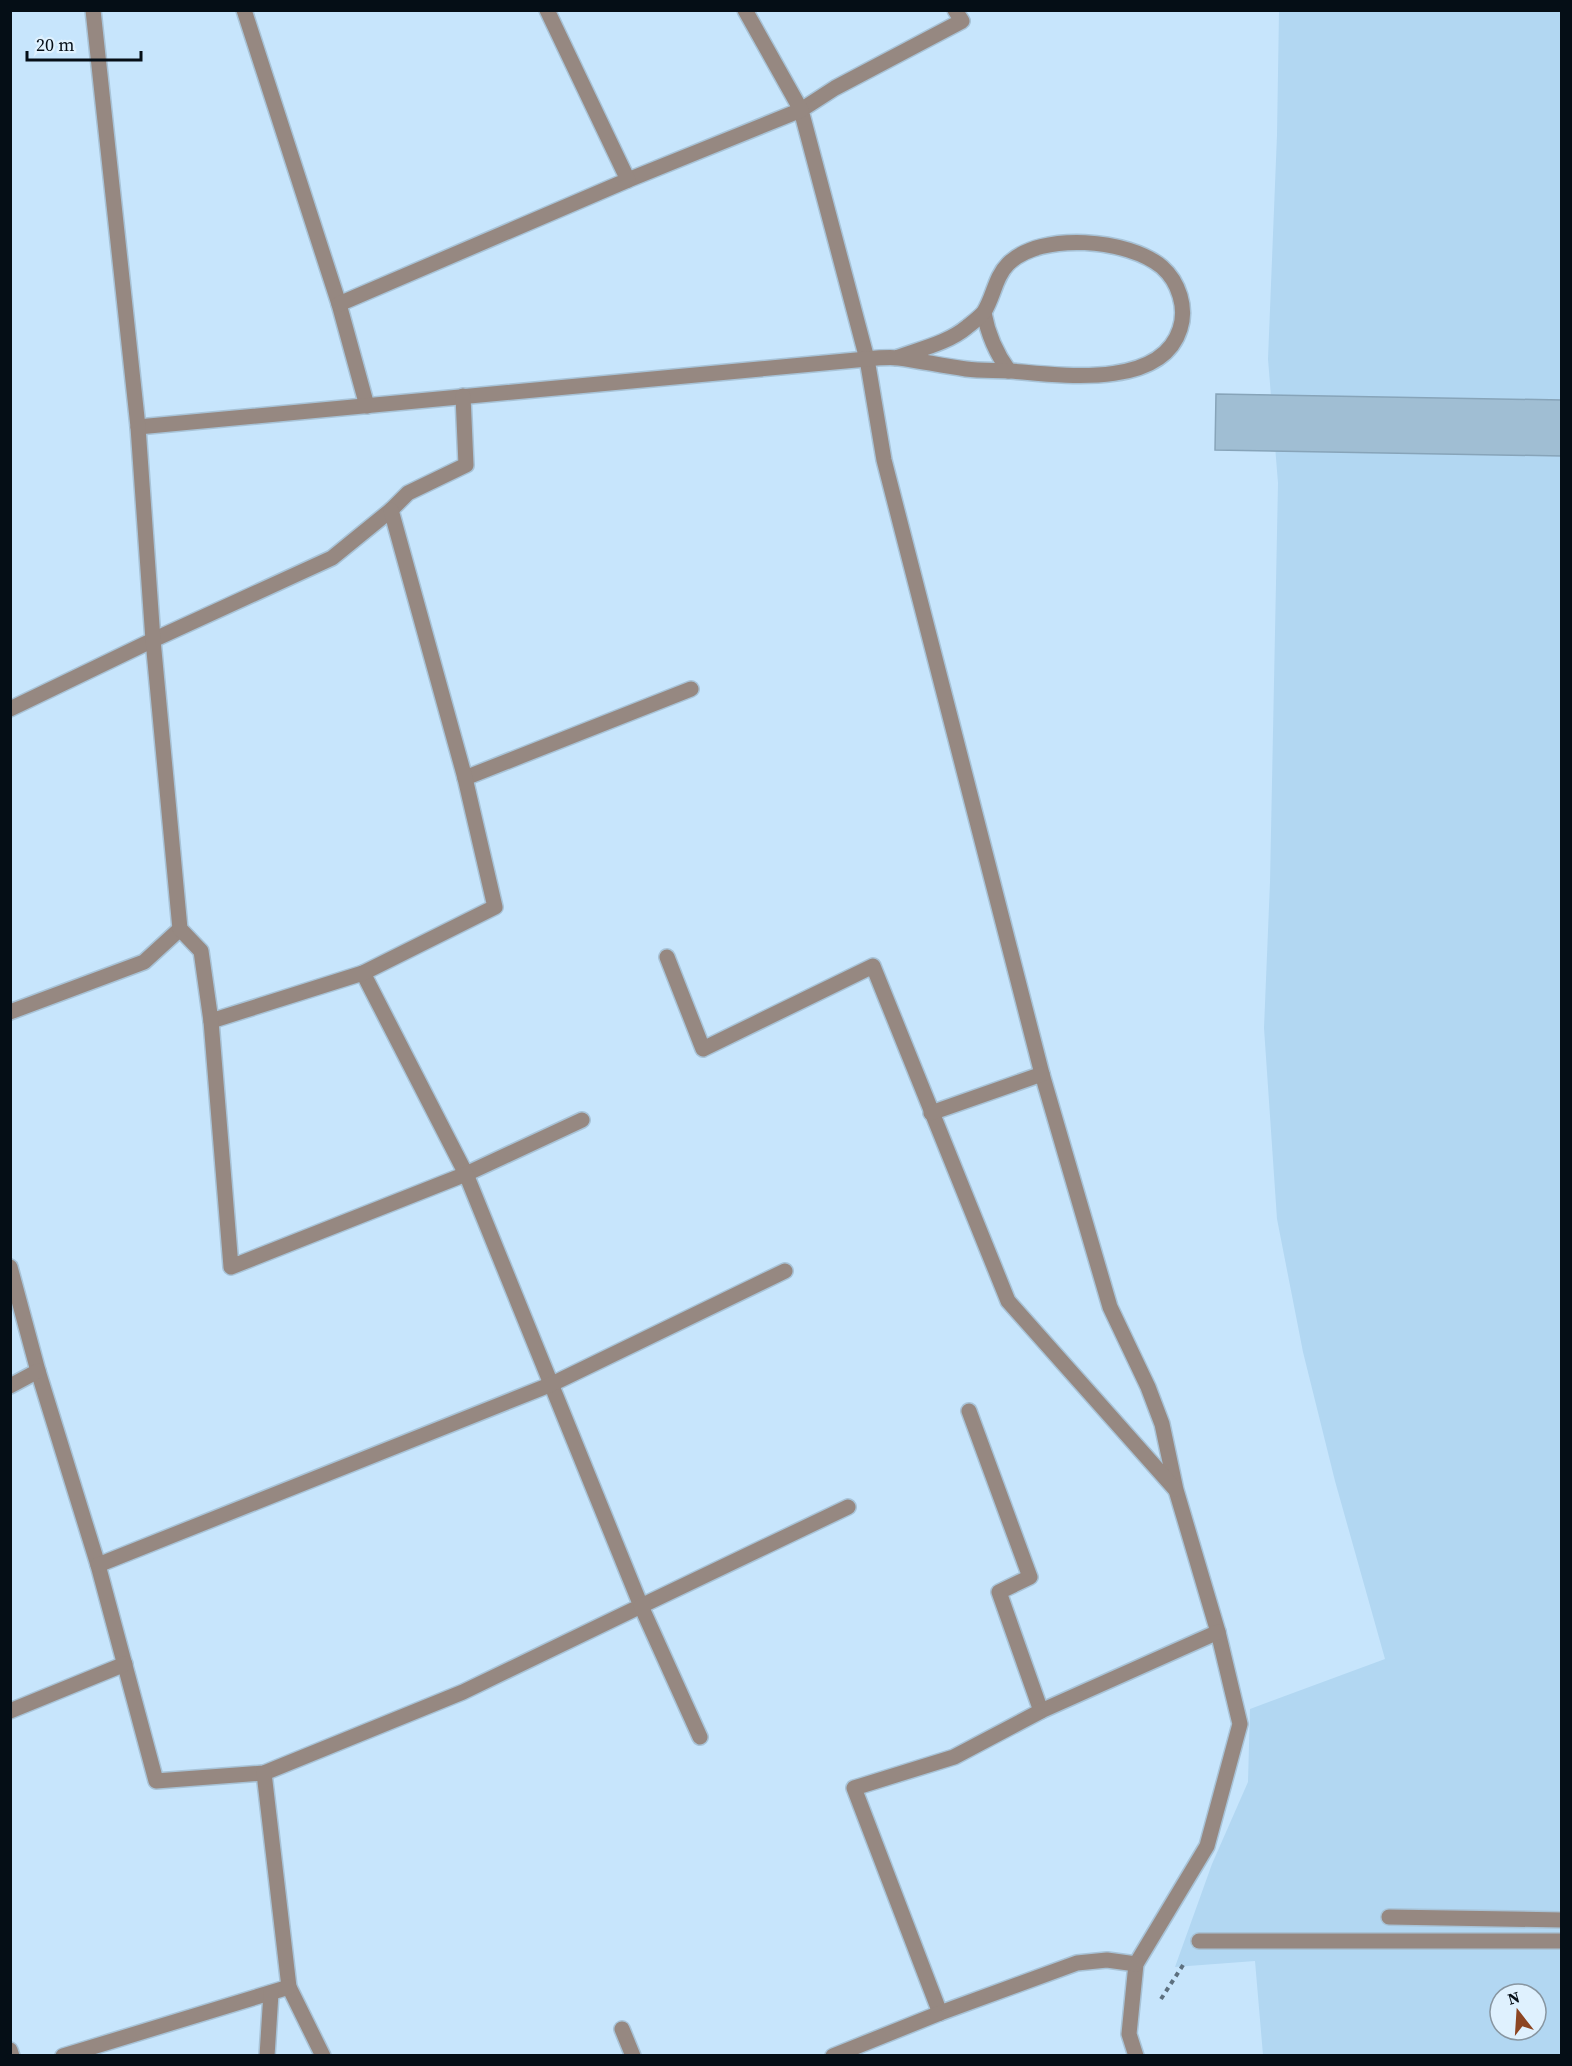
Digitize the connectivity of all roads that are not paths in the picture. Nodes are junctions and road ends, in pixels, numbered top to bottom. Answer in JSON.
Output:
{"nodes":[{"id":1,"x":93,"y":10,"type":"edge"},
{"id":2,"x":244,"y":10,"type":"edge"},
{"id":3,"x":547,"y":10,"type":"edge"},
{"id":4,"x":745,"y":10,"type":"edge"},
{"id":5,"x":955,"y":10,"type":"edge"},
{"id":6,"x":801,"y":110,"type":"junction"},
{"id":7,"x":628,"y":180,"type":"junction"},
{"id":8,"x":339,"y":304,"type":"junction"},
{"id":9,"x":984,"y":312,"type":"junction"},
{"id":10,"x":897,"y":358,"type":"junction"},
{"id":11,"x":867,"y":359,"type":"junction"},
{"id":12,"x":1009,"y":371,"type":"junction"},
{"id":13,"x":463,"y":396,"type":"junction"},
{"id":14,"x":367,"y":406,"type":"junction"},
{"id":15,"x":138,"y":427,"type":"junction"},
{"id":16,"x":391,"y":510,"type":"junction"},
{"id":17,"x":153,"y":640,"type":"junction"},
{"id":18,"x":691,"y":689,"type":"dead end"},
{"id":19,"x":10,"y":709,"type":"edge"},
{"id":20,"x":465,"y":778,"type":"junction"},
{"id":21,"x":180,"y":929,"type":"junction"},
{"id":22,"x":667,"y":957,"type":"dead end"},
{"id":23,"x":363,"y":973,"type":"junction"},
{"id":24,"x":10,"y":1012,"type":"edge"},
{"id":25,"x":211,"y":1021,"type":"junction"},
{"id":26,"x":1042,"y":1074,"type":"junction"},
{"id":27,"x":932,"y":1113,"type":"junction"},
{"id":28,"x":582,"y":1120,"type":"dead end"},
{"id":29,"x":466,"y":1174,"type":"junction"},
{"id":30,"x":10,"y":1267,"type":"edge"},
{"id":31,"x":785,"y":1271,"type":"dead end"},
{"id":32,"x":38,"y":1371,"type":"junction"},
{"id":33,"x":552,"y":1384,"type":"junction"},
{"id":34,"x":10,"y":1386,"type":"edge"},
{"id":35,"x":969,"y":1411,"type":"dead end"},
{"id":36,"x":1176,"y":1490,"type":"junction"},
{"id":37,"x":848,"y":1507,"type":"dead end"},
{"id":38,"x":98,"y":1565,"type":"junction"},
{"id":39,"x":641,"y":1606,"type":"junction"},
{"id":40,"x":1218,"y":1632,"type":"junction"},
{"id":41,"x":125,"y":1664,"type":"junction"},
{"id":42,"x":10,"y":1711,"type":"edge"},
{"id":43,"x":1041,"y":1711,"type":"junction"},
{"id":44,"x":700,"y":1737,"type":"dead end"},
{"id":45,"x":264,"y":1773,"type":"junction"},
{"id":46,"x":1389,"y":1917,"type":"dead end"},
{"id":47,"x":1562,"y":1920,"type":"edge"},
{"id":48,"x":1198,"y":1941,"type":"road end"},
{"id":49,"x":1562,"y":1941,"type":"edge"},
{"id":50,"x":1136,"y":1964,"type":"junction"},
{"id":51,"x":289,"y":1987,"type":"junction"},
{"id":52,"x":271,"y":1993,"type":"junction"},
{"id":53,"x":940,"y":2013,"type":"junction"},
{"id":54,"x":622,"y":2029,"type":"dead end"},
{"id":55,"x":10,"y":2050,"type":"edge"},
{"id":56,"x":12,"y":2055,"type":"edge"},
{"id":57,"x":63,"y":2055,"type":"edge"},
{"id":58,"x":267,"y":2055,"type":"edge"},
{"id":59,"x":323,"y":2055,"type":"edge"},
{"id":60,"x":633,"y":2055,"type":"edge"},
{"id":61,"x":833,"y":2055,"type":"edge"},
{"id":62,"x":1136,"y":2055,"type":"edge"}],
"edges":[{"from":1,"to":15,"type":"street"},
{"from":2,"to":8,"type":"street"},
{"from":3,"to":7,"type":"street"},
{"from":4,"to":6,"type":"street"},
{"from":5,"to":6,"type":"street"},
{"from":6,"to":7,"type":"street"},
{"from":6,"to":11,"type":"street"},
{"from":7,"to":8,"type":"street"},
{"from":8,"to":14,"type":"street"},
{"from":9,"to":10,"type":"street"},
{"from":9,"to":12,"type":"street"},
{"from":9,"to":12,"type":"street"},
{"from":10,"to":11,"type":"street"},
{"from":10,"to":12,"type":"street"},
{"from":11,"to":13,"type":"street"},
{"from":11,"to":26,"type":"street"},
{"from":13,"to":14,"type":"street"},
{"from":13,"to":16,"type":"street"},
{"from":14,"to":15,"type":"street"},
{"from":15,"to":17,"type":"street"},
{"from":16,"to":17,"type":"street"},
{"from":16,"to":20,"type":"street"},
{"from":17,"to":19,"type":"street"},
{"from":17,"to":21,"type":"street"},
{"from":18,"to":20,"type":"street"},
{"from":20,"to":23,"type":"street"},
{"from":21,"to":24,"type":"street"},
{"from":21,"to":25,"type":"street"},
{"from":22,"to":27,"type":"street"},
{"from":23,"to":25,"type":"street"},
{"from":23,"to":29,"type":"street"},
{"from":25,"to":29,"type":"street"},
{"from":26,"to":27,"type":"street"},
{"from":26,"to":36,"type":"street"},
{"from":27,"to":36,"type":"street"},
{"from":28,"to":29,"type":"street"},
{"from":29,"to":33,"type":"street"},
{"from":30,"to":32,"type":"street"},
{"from":31,"to":33,"type":"street"},
{"from":32,"to":34,"type":"street"},
{"from":32,"to":38,"type":"street"},
{"from":33,"to":38,"type":"street"},
{"from":33,"to":39,"type":"street"},
{"from":35,"to":43,"type":"street"},
{"from":36,"to":40,"type":"street"},
{"from":37,"to":39,"type":"street"},
{"from":38,"to":41,"type":"street"},
{"from":39,"to":44,"type":"street"},
{"from":39,"to":45,"type":"street"},
{"from":40,"to":43,"type":"street"},
{"from":40,"to":50,"type":"street"},
{"from":41,"to":42,"type":"street"},
{"from":41,"to":45,"type":"street"},
{"from":43,"to":53,"type":"street"},
{"from":45,"to":51,"type":"street"},
{"from":46,"to":47,"type":"street"},
{"from":48,"to":49,"type":"street"},
{"from":50,"to":53,"type":"street"},
{"from":50,"to":62,"type":"street"},
{"from":51,"to":52,"type":"street"},
{"from":51,"to":59,"type":"street"},
{"from":52,"to":57,"type":"street"},
{"from":52,"to":58,"type":"street"},
{"from":53,"to":61,"type":"street"},
{"from":54,"to":60,"type":"street"},
{"from":55,"to":56,"type":"street"}]}
